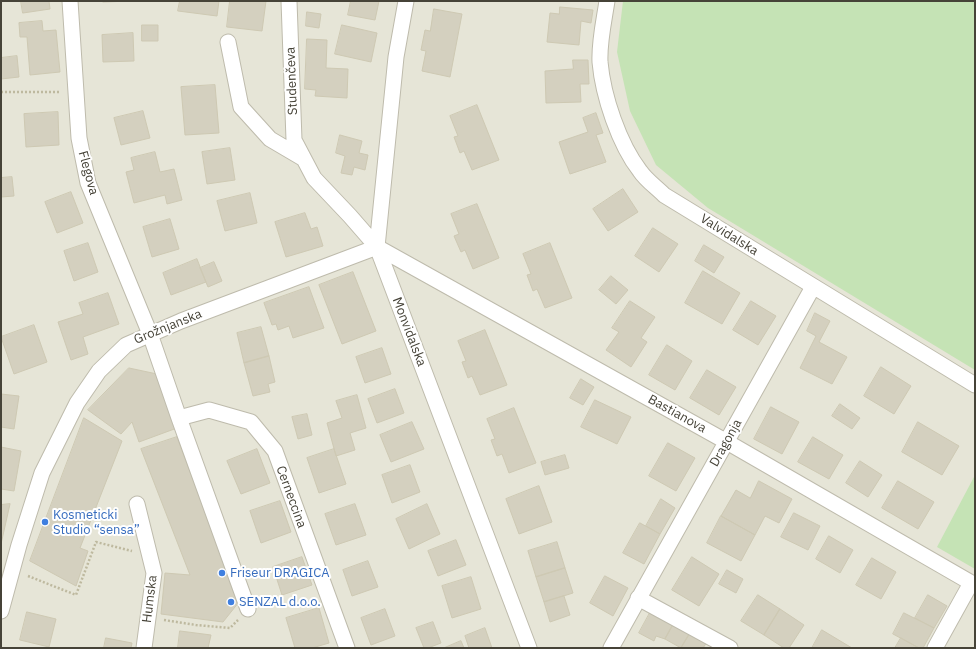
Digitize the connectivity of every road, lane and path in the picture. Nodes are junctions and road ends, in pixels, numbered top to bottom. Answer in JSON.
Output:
{"nodes":[{"id":1,"x":70,"y":1,"type":"edge"},
{"id":2,"x":289,"y":1,"type":"edge"},
{"id":3,"x":406,"y":1,"type":"edge"},
{"id":4,"x":607,"y":1,"type":"edge"},
{"id":5,"x":228,"y":42,"type":"dead end"},
{"id":6,"x":1,"y":92,"type":"edge"},
{"id":7,"x":77,"y":92,"type":"junction"},
{"id":8,"x":304,"y":159,"type":"junction"},
{"id":9,"x":377,"y":247,"type":"junction"},
{"id":10,"x":813,"y":287,"type":"junction"},
{"id":11,"x":150,"y":334,"type":"junction"},
{"id":12,"x":975,"y":385,"type":"edge"},
{"id":13,"x":179,"y":418,"type":"junction"},
{"id":14,"x":727,"y":442,"type":"junction"},
{"id":15,"x":137,"y":504,"type":"dead end"},
{"id":16,"x":150,"y":556,"type":"junction"},
{"id":17,"x":12,"y":570,"type":"junction"},
{"id":18,"x":973,"y":584,"type":"edge"},
{"id":19,"x":638,"y":598,"type":"junction"},
{"id":20,"x":248,"y":609,"type":"joint"},
{"id":21,"x":1,"y":611,"type":"edge"},
{"id":22,"x":148,"y":618,"type":"junction"},
{"id":23,"x":144,"y":648,"type":"edge"},
{"id":24,"x":347,"y":648,"type":"edge"},
{"id":25,"x":528,"y":648,"type":"edge"},
{"id":26,"x":611,"y":648,"type":"edge"},
{"id":27,"x":730,"y":648,"type":"edge"},
{"id":28,"x":935,"y":648,"type":"edge"}],
"edges":[{"from":1,"to":7,"type":"street","name":"Flegova"},
{"from":2,"to":8,"type":"street","name":"Studenčeva"},
{"from":3,"to":9,"type":"street","name":"Monvidalska"},
{"from":4,"to":10,"type":"street","name":"Valvidalska"},
{"from":5,"to":8,"type":"street"},
{"from":6,"to":7,"type":"path"},
{"from":7,"to":11,"type":"street","name":"Flegova"},
{"from":8,"to":9,"type":"street","name":"Studenčeva"},
{"from":9,"to":11,"type":"street","name":"Grožnjanska"},
{"from":9,"to":14,"type":"street","name":"Bastianova"},
{"from":9,"to":25,"type":"street","name":"Monvidalska"},
{"from":10,"to":12,"type":"street","name":"Valvidalska"},
{"from":10,"to":14,"type":"street","name":"Dragonja"},
{"from":11,"to":13,"type":"street"},
{"from":11,"to":17,"type":"street","name":"Grožnjanska"},
{"from":13,"to":20,"type":"street"},
{"from":13,"to":24,"type":"street","name":"Cerneccina"},
{"from":14,"to":18,"type":"street","name":"Bastianova"},
{"from":14,"to":19,"type":"street","name":"Dragonja"},
{"from":15,"to":16,"type":"street","name":"Humska"},
{"from":16,"to":17,"type":"path"},
{"from":16,"to":22,"type":"street","name":"Humska"},
{"from":17,"to":21,"type":"street","name":"Grožnjanska"},
{"from":18,"to":28,"type":"street"},
{"from":19,"to":26,"type":"street","name":"Dragonja"},
{"from":19,"to":27,"type":"street"},
{"from":20,"to":22,"type":"path"},
{"from":22,"to":23,"type":"street","name":"Humska"}]}
